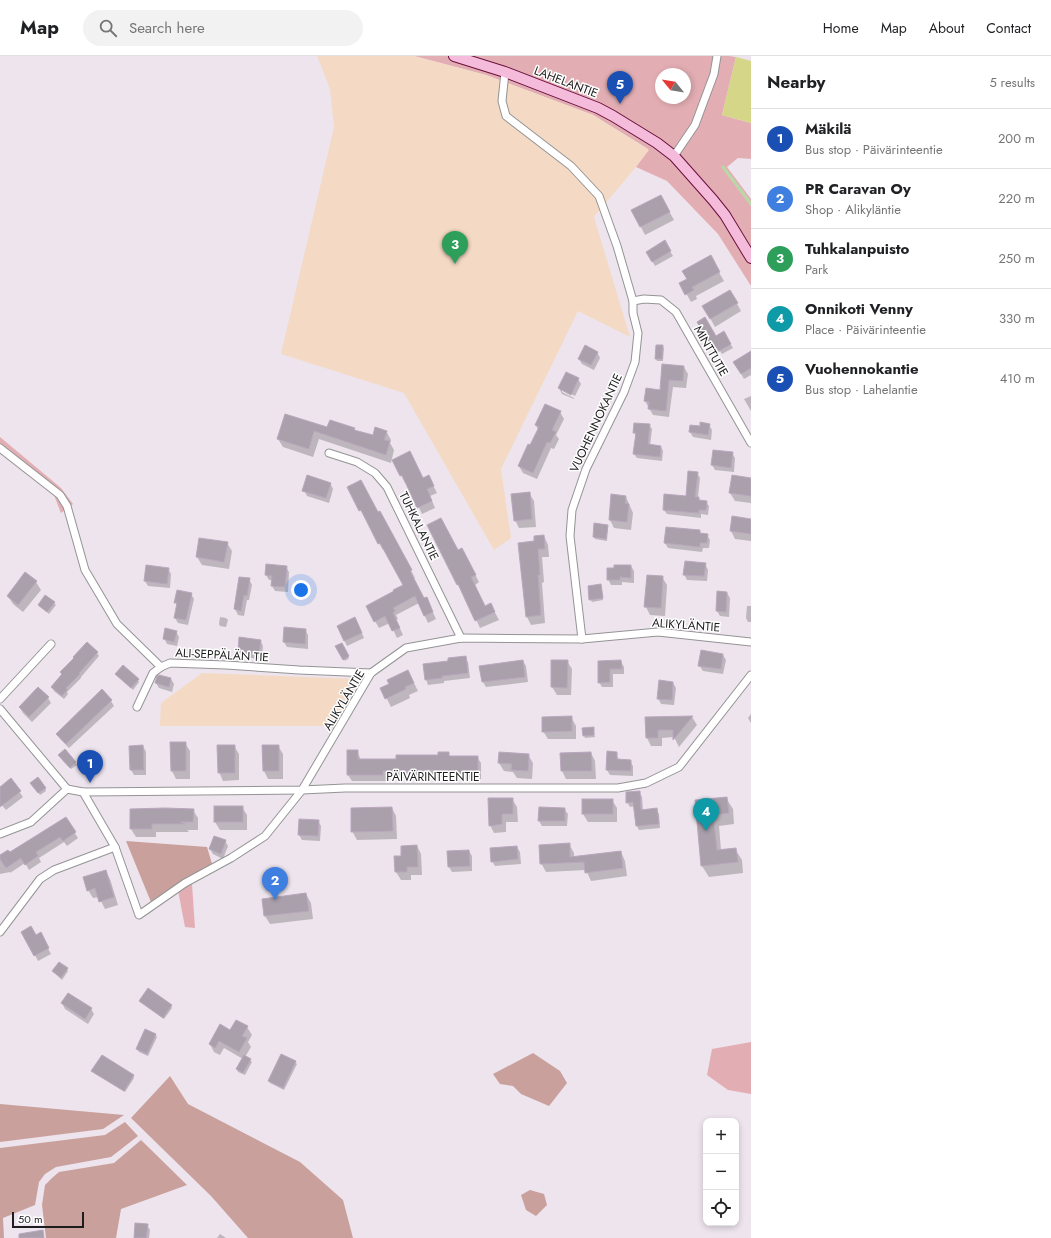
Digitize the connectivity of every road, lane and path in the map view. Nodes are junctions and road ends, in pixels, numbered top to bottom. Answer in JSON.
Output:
{"nodes":[{"id":1,"x":454,"y":56,"type":"edge"},
{"id":2,"x":717,"y":56,"type":"edge"},
{"id":3,"x":505,"y":72,"type":"junction"},
{"id":4,"x":674,"y":156,"type":"junction"},
{"id":5,"x":751,"y":258,"type":"edge"},
{"id":6,"x":633,"y":301,"type":"junction"},
{"id":7,"x":751,"y":443,"type":"edge"},
{"id":8,"x":0,"y":448,"type":"edge"},
{"id":9,"x":328,"y":453,"type":"dead end"},
{"id":10,"x":461,"y":638,"type":"junction"},
{"id":11,"x":582,"y":638,"type":"junction"},
{"id":12,"x":751,"y":642,"type":"edge"},
{"id":13,"x":51,"y":644,"type":"dead end"},
{"id":14,"x":162,"y":666,"type":"junction"},
{"id":15,"x":371,"y":673,"type":"junction"},
{"id":16,"x":751,"y":675,"type":"edge"},
{"id":17,"x":0,"y":699,"type":"edge"},
{"id":18,"x":137,"y":707,"type":"dead end"},
{"id":19,"x":0,"y":709,"type":"edge"},
{"id":20,"x":67,"y":789,"type":"junction"},
{"id":21,"x":302,"y":790,"type":"junction"},
{"id":22,"x":83,"y":792,"type":"junction"},
{"id":23,"x":0,"y":834,"type":"edge"},
{"id":24,"x":115,"y":847,"type":"junction"},
{"id":25,"x":0,"y":932,"type":"edge"}],
"edges":[{"from":1,"to":3,"type":"main road","name":"LAHELANTIE"},
{"from":2,"to":4,"type":"street"},
{"from":3,"to":4,"type":"main road","name":"LAHELANTIE"},
{"from":3,"to":6,"type":"street","name":"VUOHENNOKANTIE"},
{"from":4,"to":5,"type":"main road","name":"LAHELANTIE"},
{"from":6,"to":7,"type":"street","name":"MINTTUTIE"},
{"from":6,"to":11,"type":"street","name":"VUOHENNOKANTIE"},
{"from":8,"to":14,"type":"street","name":"ALI-SEPPÄLÄN TIE"},
{"from":9,"to":10,"type":"street","name":"TUHKALANTIE"},
{"from":10,"to":11,"type":"street","name":"ALIKYLÄNTIE"},
{"from":10,"to":15,"type":"street","name":"ALIKYLÄNTIE"},
{"from":11,"to":12,"type":"street","name":"ALIKYLÄNTIE"},
{"from":13,"to":17,"type":"street"},
{"from":14,"to":15,"type":"street","name":"ALI-SEPPÄLÄN TIE"},
{"from":14,"to":18,"type":"street"},
{"from":15,"to":21,"type":"street","name":"ALIKYLÄNTIE"},
{"from":16,"to":21,"type":"street","name":"PÄIVÄRINTEENTIE"},
{"from":19,"to":20,"type":"street"},
{"from":20,"to":22,"type":"street","name":"PÄIVÄRINTEENTIE"},
{"from":20,"to":23,"type":"street"},
{"from":21,"to":22,"type":"street","name":"PÄIVÄRINTEENTIE"},
{"from":21,"to":24,"type":"street","name":"ALIKYLÄNTIE"},
{"from":22,"to":24,"type":"street"},
{"from":24,"to":25,"type":"street"}]}
